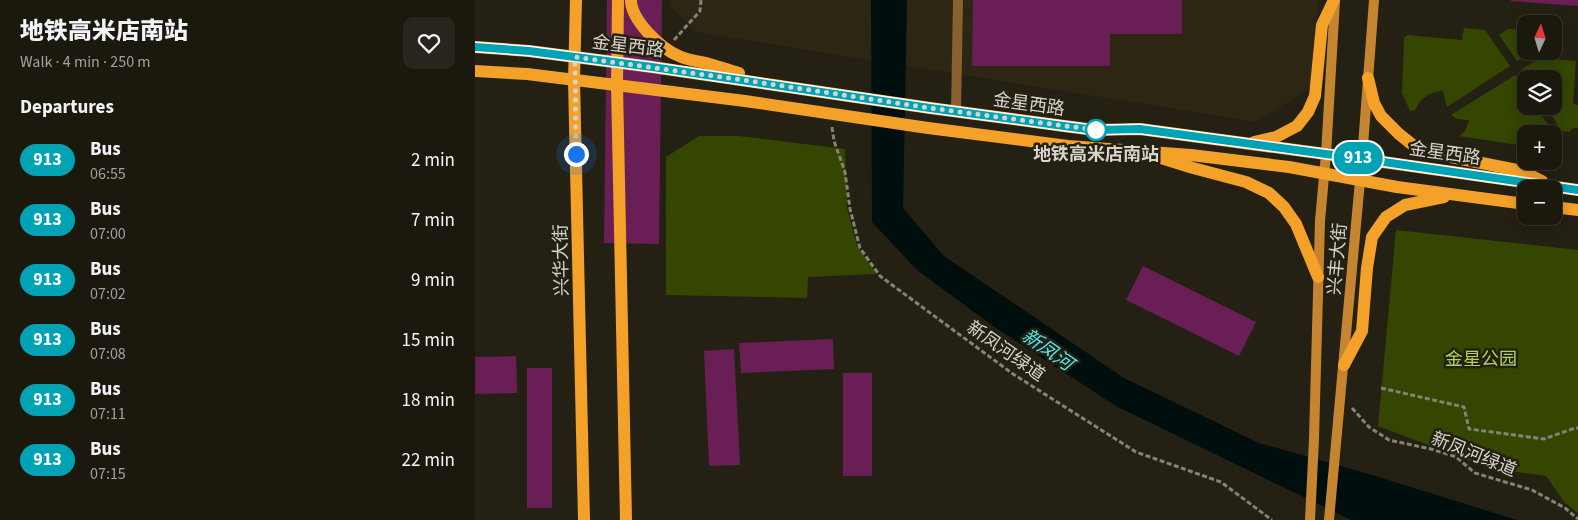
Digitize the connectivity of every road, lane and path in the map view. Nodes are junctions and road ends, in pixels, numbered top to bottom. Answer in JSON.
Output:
{"nodes":[{"id":1,"x":576,"y":0,"type":"edge"},
{"id":2,"x":618,"y":0,"type":"edge"},
{"id":3,"x":631,"y":0,"type":"edge"},
{"id":4,"x":701,"y":0,"type":"edge"},
{"id":5,"x":958,"y":0,"type":"edge"},
{"id":6,"x":1334,"y":0,"type":"edge"},
{"id":7,"x":1374,"y":0,"type":"edge"},
{"id":8,"x":475,"y":47,"type":"edge"},
{"id":9,"x":667,"y":48,"type":"junction"},
{"id":10,"x":575,"y":57,"type":"junction"},
{"id":11,"x":617,"y":62,"type":"junction"},
{"id":12,"x":475,"y":71,"type":"edge"},
{"id":13,"x":1368,"y":78,"type":"junction"},
{"id":14,"x":575,"y":80,"type":"junction"},
{"id":15,"x":769,"y":84,"type":"junction"},
{"id":16,"x":617,"y":86,"type":"junction"},
{"id":17,"x":956,"y":112,"type":"junction"},
{"id":18,"x":830,"y":114,"type":"junction"},
{"id":19,"x":1247,"y":143,"type":"junction"},
{"id":20,"x":1145,"y":152,"type":"junction"},
{"id":21,"x":1326,"y":154,"type":"junction"},
{"id":22,"x":1363,"y":159,"type":"junction"},
{"id":23,"x":1325,"y":173,"type":"junction"},
{"id":24,"x":1361,"y":179,"type":"junction"},
{"id":25,"x":1539,"y":180,"type":"edge"},
{"id":26,"x":1517,"y":181,"type":"edge"},
{"id":27,"x":1562,"y":188,"type":"edge"},
{"id":28,"x":1578,"y":190,"type":"edge"},
{"id":29,"x":1461,"y":195,"type":"junction"},
{"id":30,"x":1517,"y":203,"type":"edge"},
{"id":31,"x":1562,"y":208,"type":"edge"},
{"id":32,"x":1578,"y":210,"type":"edge"},
{"id":33,"x":1319,"y":277,"type":"junction"},
{"id":34,"x":1343,"y":365,"type":"junction"},
{"id":35,"x":1381,"y":388,"type":"dead end"},
{"id":36,"x":1341,"y":394,"type":"junction"},
{"id":37,"x":1578,"y":428,"type":"edge"},
{"id":38,"x":1578,"y":519,"type":"edge"},
{"id":39,"x":584,"y":520,"type":"edge"},
{"id":40,"x":626,"y":520,"type":"edge"},
{"id":41,"x":1272,"y":520,"type":"edge"},
{"id":42,"x":1310,"y":520,"type":"edge"},
{"id":43,"x":1329,"y":520,"type":"edge"}],
"edges":[{"from":1,"to":10,"type":"main road","name":"兴华大街"},
{"from":2,"to":11,"type":"main road"},
{"from":3,"to":9,"type":"main road"},
{"from":4,"to":9,"type":"path"},
{"from":5,"to":17,"type":"street"},
{"from":6,"to":19,"type":"main road"},
{"from":6,"to":21,"type":"main road","name":"兴丰大街"},
{"from":7,"to":13,"type":"main road","name":"兴丰大街"},
{"from":8,"to":10,"type":"main road","name":"金星西路"},
{"from":9,"to":15,"type":"main road"},
{"from":10,"to":11,"type":"main road","name":"金星西路"},
{"from":10,"to":14,"type":"main road","name":"兴华大街"},
{"from":11,"to":15,"type":"main road","name":"金星西路"},
{"from":11,"to":16,"type":"main road"},
{"from":12,"to":14,"type":"main road","name":"金星西路"},
{"from":13,"to":22,"type":"main road","name":"兴丰大街"},
{"from":13,"to":25,"type":"main road"},
{"from":14,"to":16,"type":"main road","name":"金星西路"},
{"from":14,"to":39,"type":"main road","name":"兴华大街"},
{"from":15,"to":17,"type":"main road","name":"金星西路"},
{"from":16,"to":18,"type":"main road","name":"金星西路"},
{"from":16,"to":40,"type":"main road"},
{"from":17,"to":19,"type":"main road","name":"金星西路"},
{"from":18,"to":20,"type":"main road","name":"金星西路"},
{"from":18,"to":41,"type":"path","name":"新凤河绿道"},
{"from":19,"to":21,"type":"main road","name":"金星西路"},
{"from":20,"to":23,"type":"main road","name":"金星西路"},
{"from":20,"to":33,"type":"main road"},
{"from":21,"to":22,"type":"main road","name":"金星西路"},
{"from":21,"to":23,"type":"main road","name":"兴丰大街"},
{"from":22,"to":24,"type":"main road","name":"兴丰大街"},
{"from":22,"to":26,"type":"main road","name":"金星西路"},
{"from":23,"to":24,"type":"main road","name":"金星西路"},
{"from":23,"to":33,"type":"main road","name":"兴丰大街"},
{"from":24,"to":29,"type":"main road","name":"金星西路"},
{"from":24,"to":34,"type":"main road","name":"兴丰大街"},
{"from":27,"to":28,"type":"main road","name":"金星西路"},
{"from":29,"to":30,"type":"main road","name":"金星西路"},
{"from":29,"to":34,"type":"main road"},
{"from":31,"to":32,"type":"main road"},
{"from":33,"to":42,"type":"main road","name":"兴丰大街"},
{"from":34,"to":36,"type":"main road","name":"兴丰大街"},
{"from":35,"to":37,"type":"path"},
{"from":36,"to":38,"type":"path","name":"新凤河绿道"},
{"from":36,"to":43,"type":"main road","name":"兴丰大街"}]}
